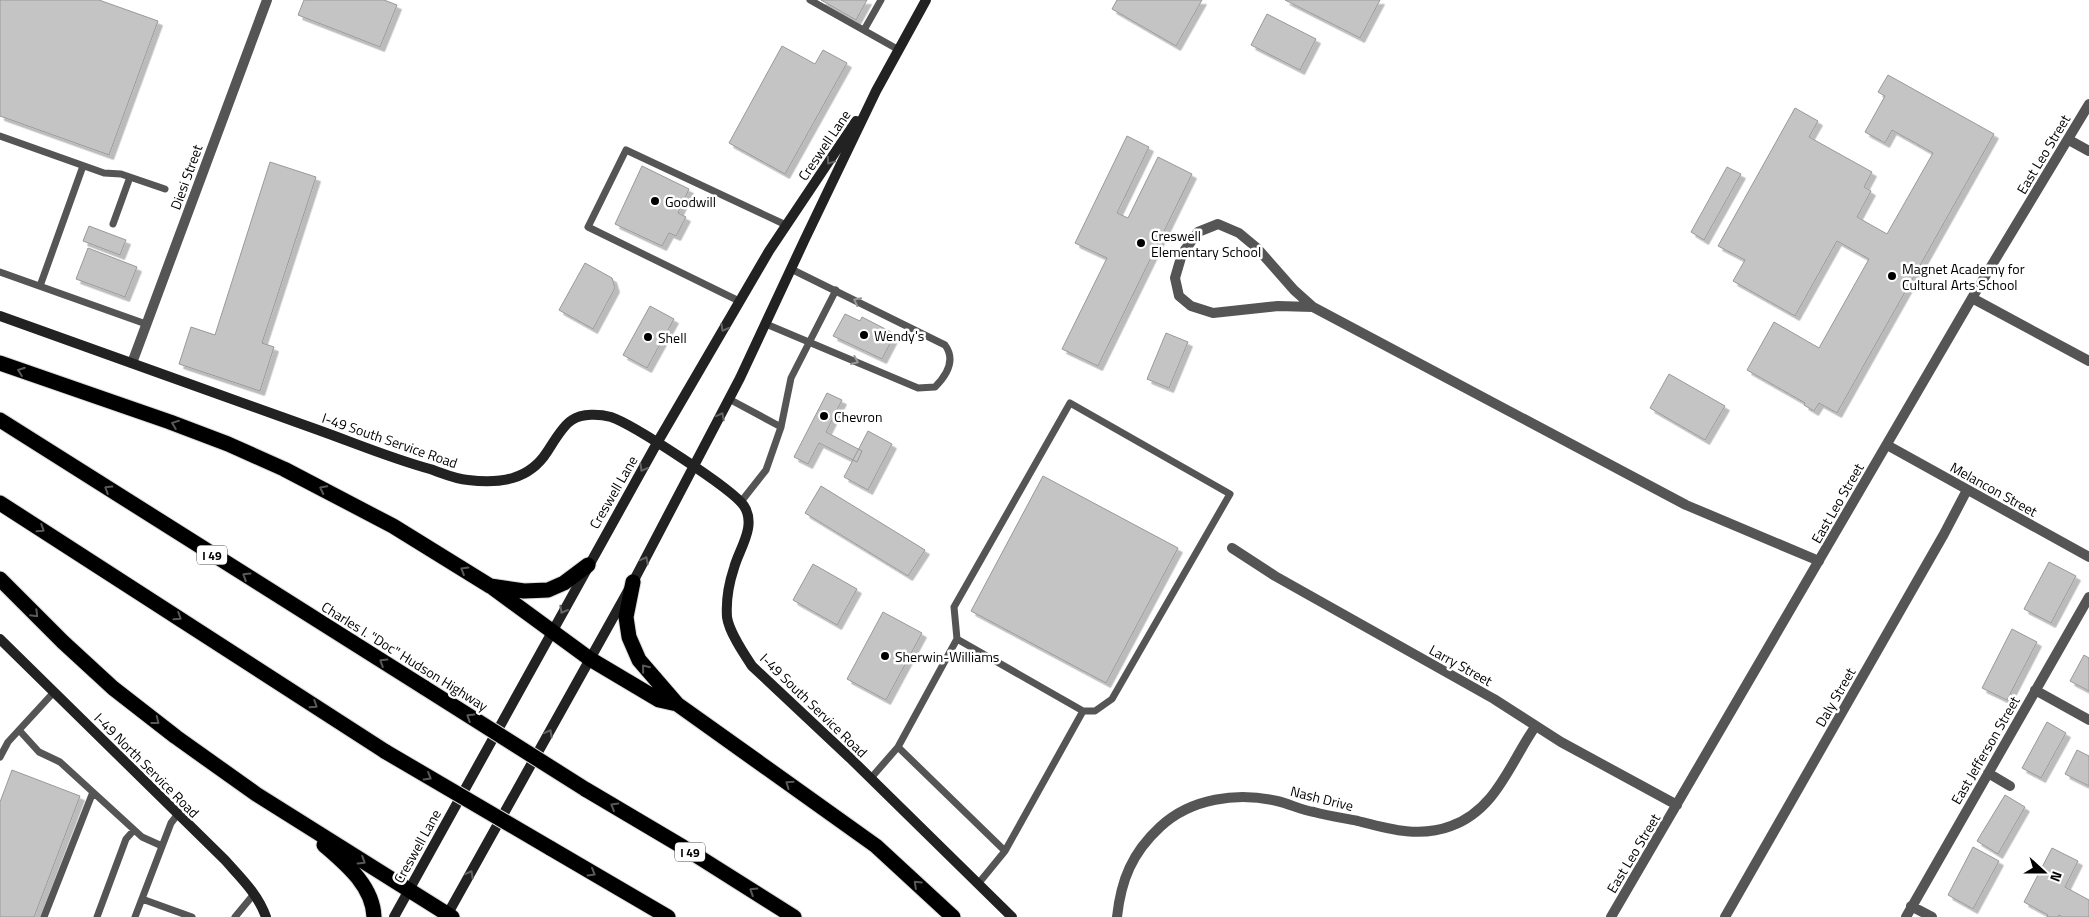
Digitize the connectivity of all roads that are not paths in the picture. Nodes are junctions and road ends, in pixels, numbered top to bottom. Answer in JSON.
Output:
{"nodes":[{"id":1,"x":267,"y":0,"type":"edge"},
{"id":2,"x":810,"y":0,"type":"edge"},
{"id":3,"x":881,"y":0,"type":"edge"},
{"id":4,"x":926,"y":0,"type":"edge"},
{"id":5,"x":864,"y":30,"type":"junction"},
{"id":6,"x":899,"y":50,"type":"junction"},
{"id":7,"x":876,"y":91,"type":"junction"},
{"id":8,"x":2089,"y":104,"type":"edge"},
{"id":9,"x":0,"y":136,"type":"edge"},
{"id":10,"x":2068,"y":140,"type":"junction"},
{"id":11,"x":2089,"y":151,"type":"edge"},
{"id":12,"x":83,"y":166,"type":"junction"},
{"id":13,"x":130,"y":177,"type":"junction"},
{"id":14,"x":165,"y":189,"type":"dead end"},
{"id":15,"x":113,"y":224,"type":"dead end"},
{"id":16,"x":786,"y":225,"type":"junction"},
{"id":17,"x":791,"y":269,"type":"junction"},
{"id":18,"x":0,"y":272,"type":"edge"},
{"id":19,"x":40,"y":286,"type":"junction"},
{"id":20,"x":836,"y":290,"type":"junction"},
{"id":21,"x":1972,"y":298,"type":"junction"},
{"id":22,"x":740,"y":301,"type":"junction"},
{"id":23,"x":1313,"y":307,"type":"junction"},
{"id":24,"x":0,"y":316,"type":"edge"},
{"id":25,"x":146,"y":324,"type":"junction"},
{"id":26,"x":766,"y":324,"type":"junction"},
{"id":27,"x":810,"y":342,"type":"junction"},
{"id":28,"x":2089,"y":361,"type":"edge"},
{"id":29,"x":0,"y":363,"type":"edge"},
{"id":30,"x":132,"y":363,"type":"junction"},
{"id":31,"x":729,"y":400,"type":"junction"},
{"id":32,"x":0,"y":420,"type":"edge"},
{"id":33,"x":781,"y":427,"type":"junction"},
{"id":34,"x":657,"y":443,"type":"junction"},
{"id":35,"x":1886,"y":444,"type":"junction"},
{"id":36,"x":693,"y":468,"type":"junction"},
{"id":37,"x":1967,"y":490,"type":"junction"},
{"id":38,"x":740,"y":502,"type":"junction"},
{"id":39,"x":0,"y":503,"type":"edge"},
{"id":40,"x":1232,"y":548,"type":"dead end"},
{"id":41,"x":2089,"y":556,"type":"edge"},
{"id":42,"x":1819,"y":562,"type":"junction"},
{"id":43,"x":588,"y":565,"type":"junction"},
{"id":44,"x":0,"y":580,"type":"edge"},
{"id":45,"x":633,"y":582,"type":"junction"},
{"id":46,"x":490,"y":586,"type":"junction"},
{"id":47,"x":2089,"y":597,"type":"edge"},
{"id":48,"x":552,"y":631,"type":"junction"},
{"id":49,"x":0,"y":639,"type":"edge"},
{"id":50,"x":956,"y":639,"type":"junction"},
{"id":51,"x":590,"y":659,"type":"junction"},
{"id":52,"x":2036,"y":690,"type":"junction"},
{"id":53,"x":54,"y":692,"type":"junction"},
{"id":54,"x":677,"y":704,"type":"junction"},
{"id":55,"x":1082,"y":711,"type":"junction"},
{"id":56,"x":2089,"y":720,"type":"edge"},
{"id":57,"x":1535,"y":727,"type":"junction"},
{"id":58,"x":20,"y":730,"type":"junction"},
{"id":59,"x":898,"y":748,"type":"junction"},
{"id":60,"x":0,"y":756,"type":"edge"},
{"id":61,"x":1988,"y":774,"type":"junction"},
{"id":62,"x":871,"y":778,"type":"junction"},
{"id":63,"x":2010,"y":786,"type":"dead end"},
{"id":64,"x":93,"y":792,"type":"junction"},
{"id":65,"x":1678,"y":805,"type":"junction"},
{"id":66,"x":178,"y":814,"type":"junction"},
{"id":67,"x":291,"y":816,"type":"junction"},
{"id":68,"x":134,"y":830,"type":"junction"},
{"id":69,"x":162,"y":846,"type":"junction"},
{"id":70,"x":1005,"y":851,"type":"junction"},
{"id":71,"x":978,"y":884,"type":"junction"},
{"id":72,"x":409,"y":890,"type":"junction"},
{"id":73,"x":254,"y":894,"type":"junction"},
{"id":74,"x":142,"y":899,"type":"junction"},
{"id":75,"x":1911,"y":906,"type":"junction"},
{"id":76,"x":448,"y":916,"type":"edge"},
{"id":77,"x":1117,"y":916,"type":"edge"},
{"id":78,"x":44,"y":917,"type":"edge"},
{"id":79,"x":97,"y":917,"type":"edge"},
{"id":80,"x":136,"y":917,"type":"edge"},
{"id":81,"x":192,"y":917,"type":"edge"},
{"id":82,"x":235,"y":917,"type":"edge"},
{"id":83,"x":266,"y":917,"type":"edge"},
{"id":84,"x":374,"y":917,"type":"edge"},
{"id":85,"x":394,"y":917,"type":"edge"},
{"id":86,"x":668,"y":917,"type":"edge"},
{"id":87,"x":794,"y":917,"type":"edge"},
{"id":88,"x":953,"y":917,"type":"edge"},
{"id":89,"x":1012,"y":917,"type":"edge"},
{"id":90,"x":1611,"y":917,"type":"edge"},
{"id":91,"x":1725,"y":917,"type":"edge"},
{"id":92,"x":1906,"y":917,"type":"edge"},
{"id":93,"x":1932,"y":917,"type":"edge"}],
"edges":[{"from":1,"to":25,"type":"street","name":"Diesi Street"},
{"from":2,"to":5,"type":"lane"},
{"from":3,"to":5,"type":"lane"},
{"from":4,"to":6,"type":"main road","name":"Creswell Lane"},
{"from":5,"to":6,"type":"lane"},
{"from":6,"to":7,"type":"main road","name":"Creswell Lane"},
{"from":7,"to":16,"type":"main road","name":"Creswell Lane","one_way":true},
{"from":7,"to":17,"type":"main road","name":"Creswell Lane"},
{"from":8,"to":10,"type":"street","name":"East Leo Street"},
{"from":9,"to":12,"type":"lane"},
{"from":10,"to":11,"type":"street"},
{"from":10,"to":21,"type":"street","name":"East Leo Street"},
{"from":12,"to":13,"type":"lane"},
{"from":12,"to":19,"type":"lane"},
{"from":13,"to":14,"type":"lane"},
{"from":13,"to":15,"type":"lane"},
{"from":16,"to":22,"type":"main road","name":"Creswell Lane"},
{"from":16,"to":22,"type":"lane"},
{"from":17,"to":20,"type":"lane"},
{"from":17,"to":26,"type":"main road","name":"Creswell Lane"},
{"from":18,"to":19,"type":"lane"},
{"from":19,"to":25,"type":"lane"},
{"from":20,"to":27,"type":"lane"},
{"from":27,"to":20,"type":"lane","one_way":true},
{"from":21,"to":28,"type":"street"},
{"from":21,"to":35,"type":"street","name":"East Leo Street"},
{"from":22,"to":34,"type":"main road","name":"Creswell Lane","one_way":true},
{"from":23,"to":23,"type":"street"},
{"from":23,"to":42,"type":"street"},
{"from":24,"to":30,"type":"main road","name":"I-49 South Service Road"},
{"from":25,"to":30,"type":"street","name":"Diesi Street"},
{"from":26,"to":27,"type":"lane"},
{"from":26,"to":31,"type":"main road","name":"Creswell Lane"},
{"from":27,"to":33,"type":"lane"},
{"from":46,"to":29,"type":"highway","one_way":true},
{"from":30,"to":34,"type":"main road","name":"I-49 South Service Road"},
{"from":31,"to":33,"type":"lane"},
{"from":36,"to":31,"type":"main road","name":"Creswell Lane","one_way":true},
{"from":87,"to":32,"type":"highway","name":"Charles I. \"Doc\" Hudson Highway","number":"I 49","one_way":true,"bridge":true},
{"from":33,"to":38,"type":"lane"},
{"from":34,"to":36,"type":"main road","name":"I-49 South Service Road"},
{"from":34,"to":43,"type":"main road","name":"Creswell Lane","one_way":true},
{"from":35,"to":37,"type":"street","name":"Melancon Street"},
{"from":35,"to":42,"type":"street","name":"East Leo Street"},
{"from":36,"to":38,"type":"main road","name":"I-49 South Service Road"},
{"from":45,"to":36,"type":"main road","name":"Creswell Lane","one_way":true},
{"from":37,"to":41,"type":"street","name":"Melancon Street"},
{"from":37,"to":91,"type":"street","name":"Daly Street"},
{"from":38,"to":62,"type":"main road","name":"I-49 South Service Road"},
{"from":39,"to":86,"type":"highway","one_way":true,"bridge":true},
{"from":40,"to":57,"type":"street","name":"Larry Street"},
{"from":42,"to":65,"type":"street","name":"East Leo Street"},
{"from":43,"to":46,"type":"highway"},
{"from":43,"to":48,"type":"main road","name":"Creswell Lane","one_way":true},
{"from":44,"to":67,"type":"highway","one_way":true},
{"from":45,"to":51,"type":"main road","name":"Creswell Lane"},
{"from":54,"to":45,"type":"highway","one_way":true},
{"from":46,"to":48,"type":"highway"},
{"from":47,"to":52,"type":"street","name":"East Jefferson Street"},
{"from":48,"to":51,"type":"highway"},
{"from":48,"to":72,"type":"main road","name":"Creswell Lane"},
{"from":49,"to":53,"type":"main road","name":"I-49 North Service Road"},
{"from":50,"to":55,"type":"lane"},
{"from":50,"to":55,"type":"lane"},
{"from":50,"to":59,"type":"lane"},
{"from":51,"to":54,"type":"highway"},
{"from":76,"to":51,"type":"main road","name":"Creswell Lane","one_way":true},
{"from":52,"to":56,"type":"street"},
{"from":52,"to":61,"type":"street","name":"East Jefferson Street"},
{"from":53,"to":58,"type":"lane"},
{"from":53,"to":66,"type":"main road","name":"I-49 North Service Road"},
{"from":88,"to":54,"type":"highway","one_way":true},
{"from":55,"to":70,"type":"lane"},
{"from":57,"to":65,"type":"street","name":"Larry Street"},
{"from":57,"to":77,"type":"street","name":"Nash Drive"},
{"from":58,"to":60,"type":"lane"},
{"from":58,"to":64,"type":"lane"},
{"from":59,"to":62,"type":"lane"},
{"from":59,"to":70,"type":"lane"},
{"from":61,"to":63,"type":"street"},
{"from":61,"to":75,"type":"street","name":"East Jefferson Street"},
{"from":62,"to":71,"type":"main road","name":"I-49 South Service Road"},
{"from":64,"to":68,"type":"lane"},
{"from":64,"to":78,"type":"lane"},
{"from":65,"to":90,"type":"street","name":"East Leo Street"},
{"from":66,"to":69,"type":"lane"},
{"from":66,"to":73,"type":"main road","name":"I-49 North Service Road"},
{"from":67,"to":72,"type":"highway","one_way":true},
{"from":67,"to":84,"type":"highway"},
{"from":68,"to":69,"type":"lane"},
{"from":68,"to":79,"type":"lane"},
{"from":69,"to":74,"type":"lane"},
{"from":70,"to":71,"type":"lane"},
{"from":71,"to":89,"type":"main road","name":"I-49 South Service Road"},
{"from":72,"to":76,"type":"highway"},
{"from":72,"to":85,"type":"main road","name":"Creswell Lane"},
{"from":73,"to":82,"type":"lane"},
{"from":73,"to":83,"type":"main road","name":"I-49 North Service Road"},
{"from":74,"to":80,"type":"lane"},
{"from":74,"to":81,"type":"lane"},
{"from":75,"to":92,"type":"street","name":"East Jefferson Street"},
{"from":75,"to":93,"type":"street"}]}
